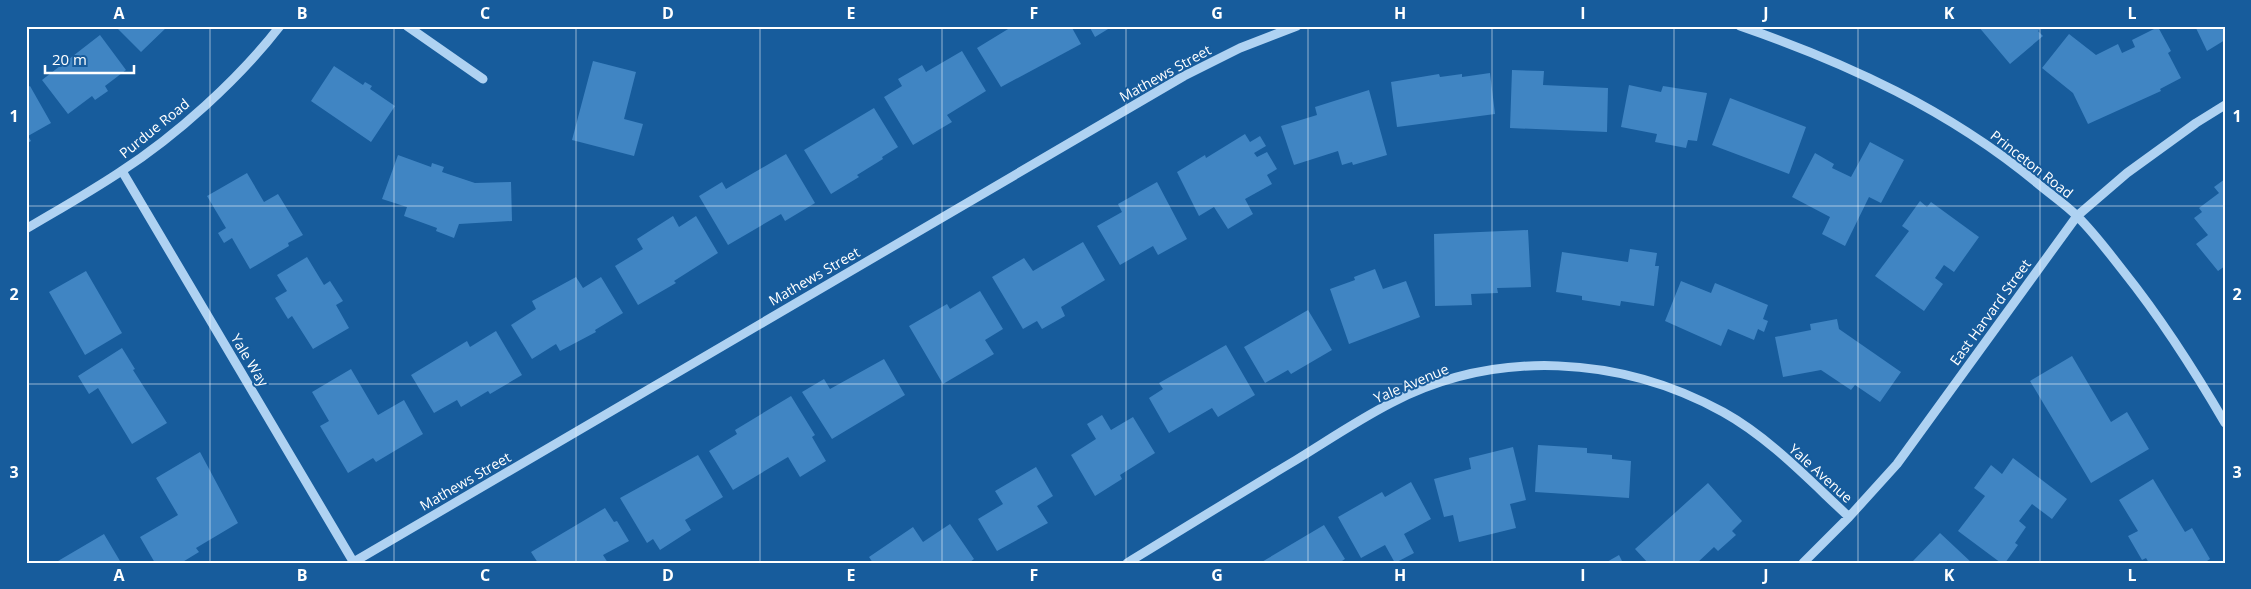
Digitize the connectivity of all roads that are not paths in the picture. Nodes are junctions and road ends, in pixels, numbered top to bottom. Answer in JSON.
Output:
{"nodes":[{"id":1,"x":280,"y":26,"type":"edge"},
{"id":2,"x":407,"y":26,"type":"edge"},
{"id":3,"x":1297,"y":26,"type":"edge"},
{"id":4,"x":1740,"y":26,"type":"edge"},
{"id":5,"x":482,"y":79,"type":"dead end"},
{"id":6,"x":2225,"y":105,"type":"edge"},
{"id":7,"x":122,"y":171,"type":"junction"},
{"id":8,"x":2077,"y":216,"type":"junction"},
{"id":9,"x":26,"y":229,"type":"edge"},
{"id":10,"x":2225,"y":423,"type":"edge"},
{"id":11,"x":1849,"y":517,"type":"junction"},
{"id":12,"x":354,"y":562,"type":"edge"},
{"id":13,"x":1127,"y":563,"type":"edge"},
{"id":14,"x":1803,"y":563,"type":"edge"}],
"edges":[{"from":1,"to":7,"type":"street","name":"Purdue Road"},
{"from":2,"to":5,"type":"street"},
{"from":3,"to":12,"type":"street","name":"Mathews Street"},
{"from":4,"to":8,"type":"street","name":"Princeton Road"},
{"from":6,"to":8,"type":"street","name":"East Harvard Street"},
{"from":7,"to":9,"type":"street","name":"Purdue Road"},
{"from":7,"to":12,"type":"street","name":"Yale Way"},
{"from":8,"to":10,"type":"street","name":"Princeton Road"},
{"from":8,"to":11,"type":"street","name":"East Harvard Street"},
{"from":11,"to":13,"type":"street","name":"Yale Avenue"},
{"from":11,"to":14,"type":"street","name":"East Harvard Street"}]}
